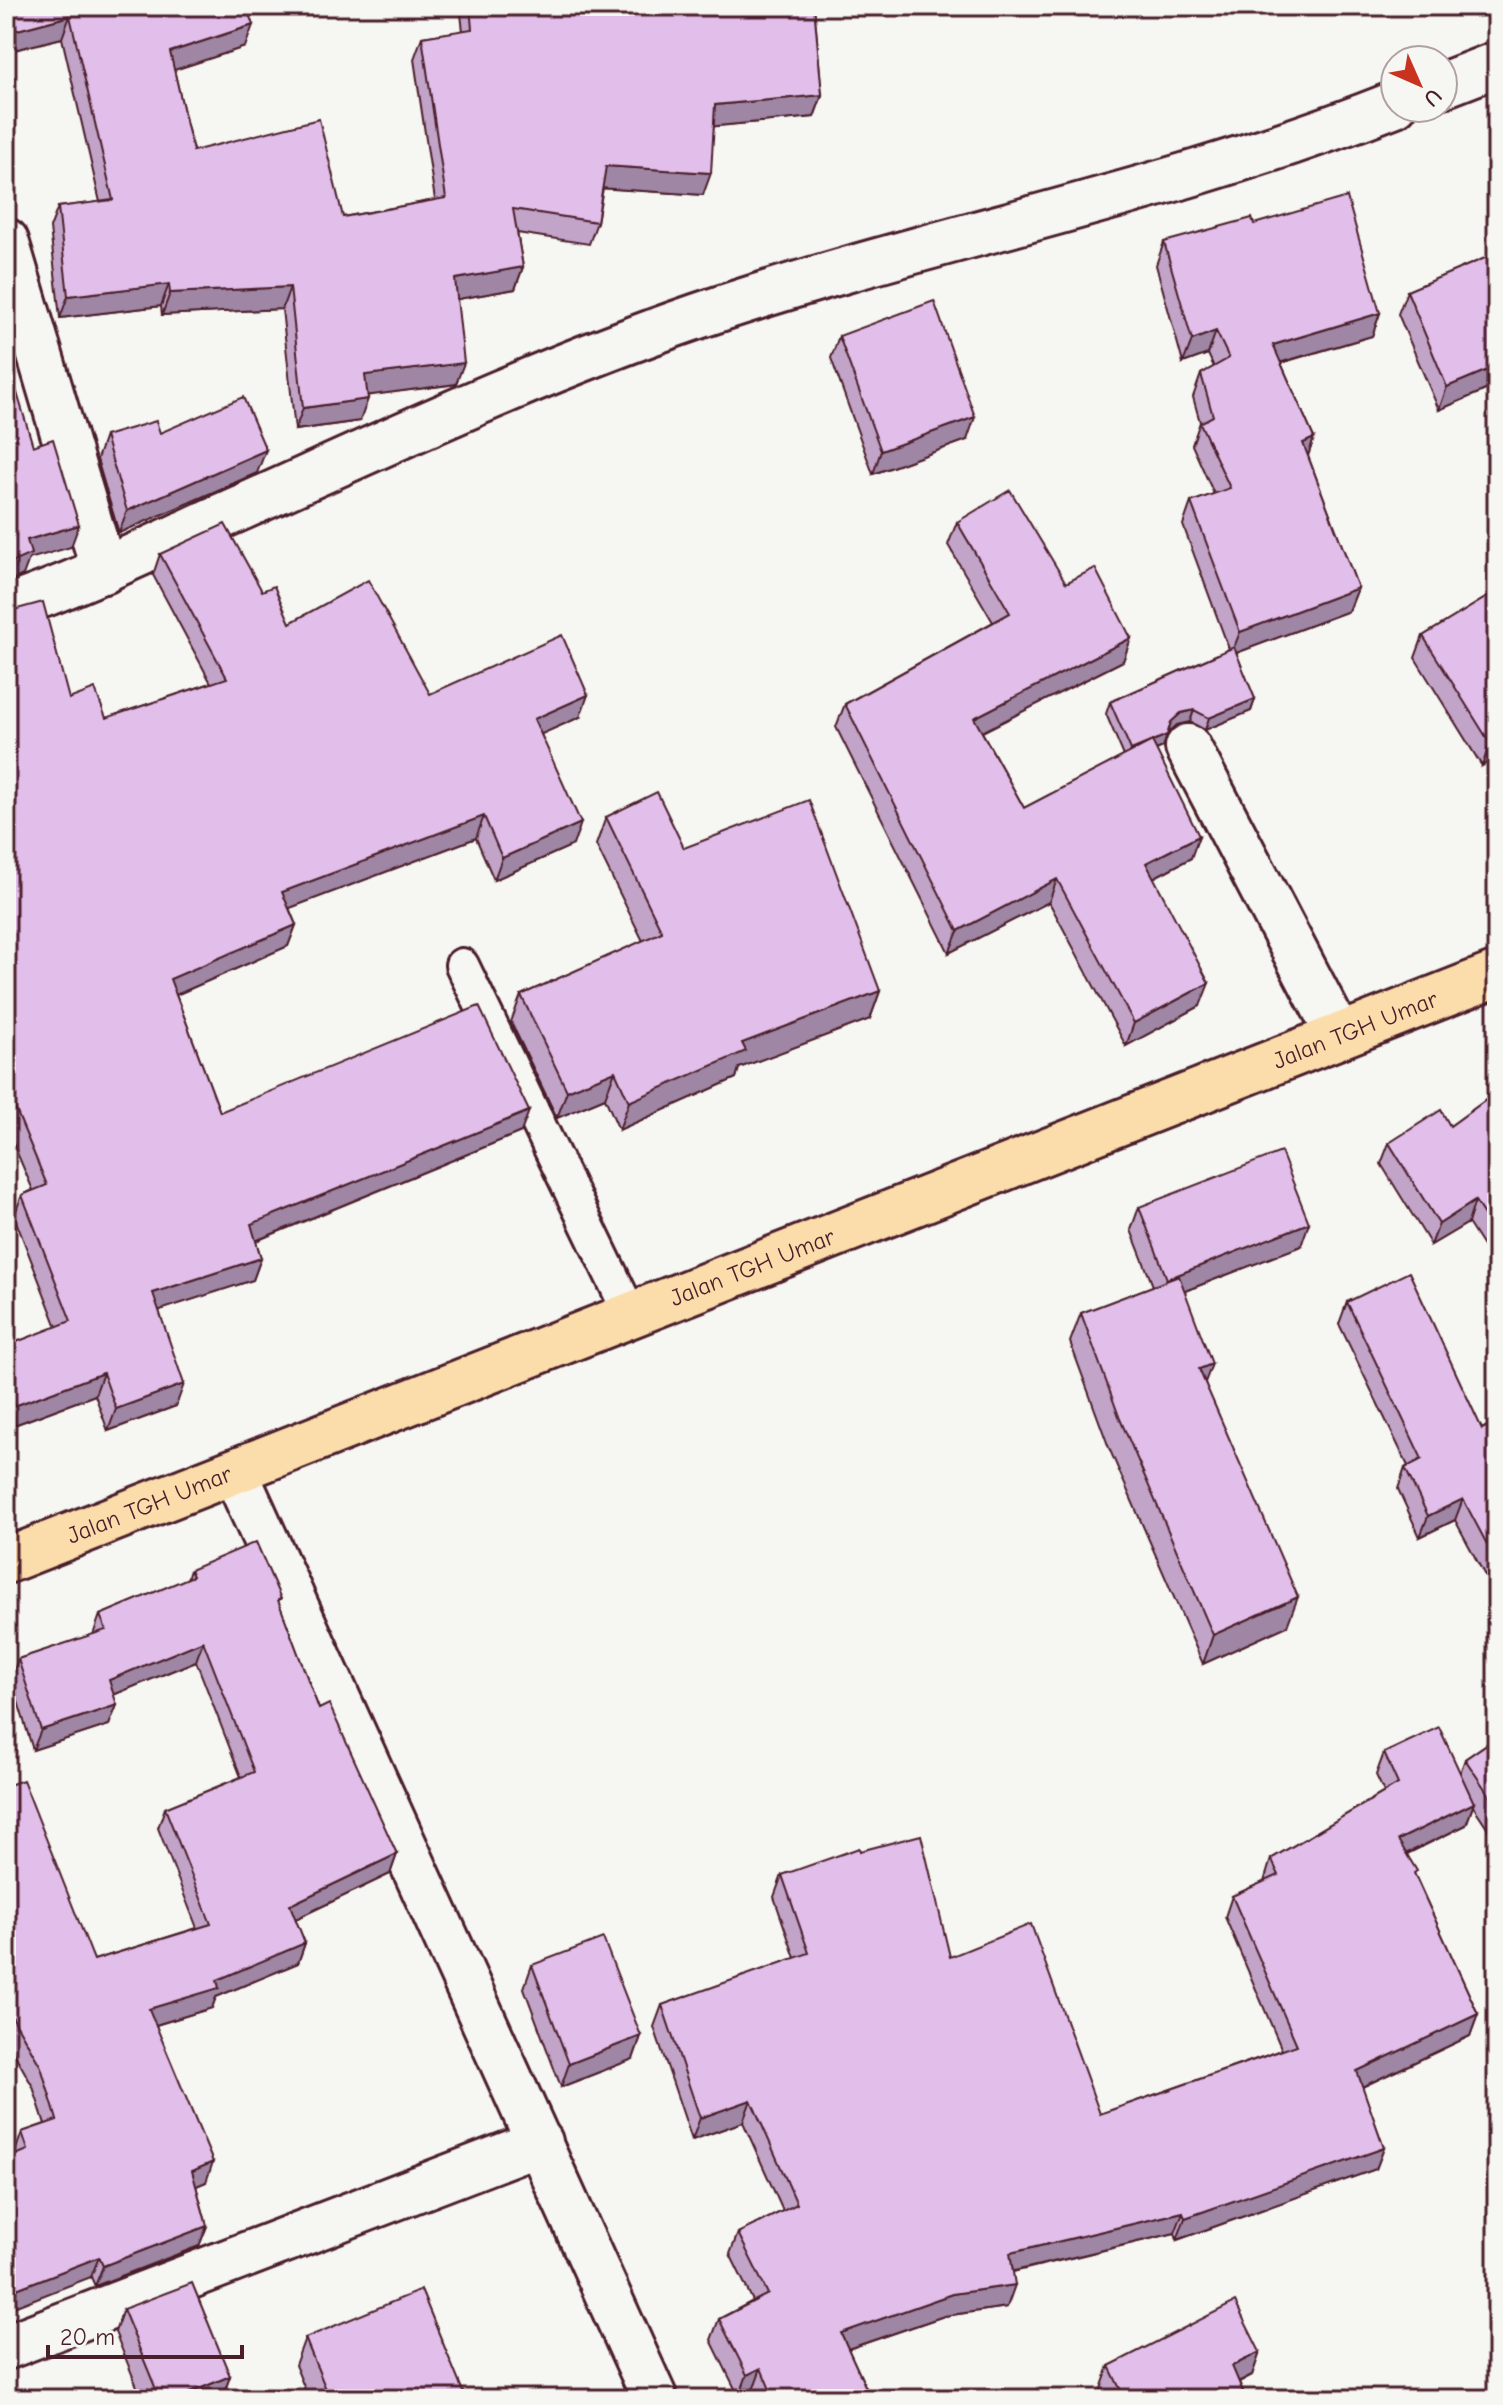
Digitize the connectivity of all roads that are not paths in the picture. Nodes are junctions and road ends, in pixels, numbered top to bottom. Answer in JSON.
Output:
{"nodes":[{"id":1,"x":1497,"y":64,"type":"edge"},
{"id":2,"x":1459,"y":79,"type":"edge"},
{"id":3,"x":1379,"y":109,"type":"edge"},
{"id":4,"x":6,"y":241,"type":"edge"},
{"id":5,"x":104,"y":571,"type":"junction"},
{"id":6,"x":6,"y":608,"type":"edge"},
{"id":7,"x":1188,"y":747,"type":"dead end"},
{"id":8,"x":462,"y":965,"type":"dead end"},
{"id":9,"x":1497,"y":974,"type":"edge"},
{"id":10,"x":1339,"y":1036,"type":"junction"},
{"id":11,"x":631,"y":1316,"type":"junction"},
{"id":12,"x":235,"y":1472,"type":"junction"},
{"id":13,"x":6,"y":1561,"type":"edge"},
{"id":14,"x":540,"y":2142,"type":"junction"},
{"id":15,"x":6,"y":2347,"type":"edge"},
{"id":16,"x":655,"y":2399,"type":"edge"}],
"edges":[{"from":1,"to":2,"type":"street"},
{"from":3,"to":5,"type":"street"},
{"from":4,"to":5,"type":"street"},
{"from":5,"to":6,"type":"street"},
{"from":7,"to":10,"type":"street"},
{"from":8,"to":11,"type":"lane"},
{"from":9,"to":10,"type":"main road","name":"Jalan TGH Umar"},
{"from":10,"to":11,"type":"main road","name":"Jalan TGH Umar"},
{"from":11,"to":12,"type":"main road","name":"Jalan TGH Umar"},
{"from":12,"to":13,"type":"main road","name":"Jalan TGH Umar"},
{"from":12,"to":14,"type":"street"},
{"from":14,"to":15,"type":"street"},
{"from":14,"to":16,"type":"street"}]}
